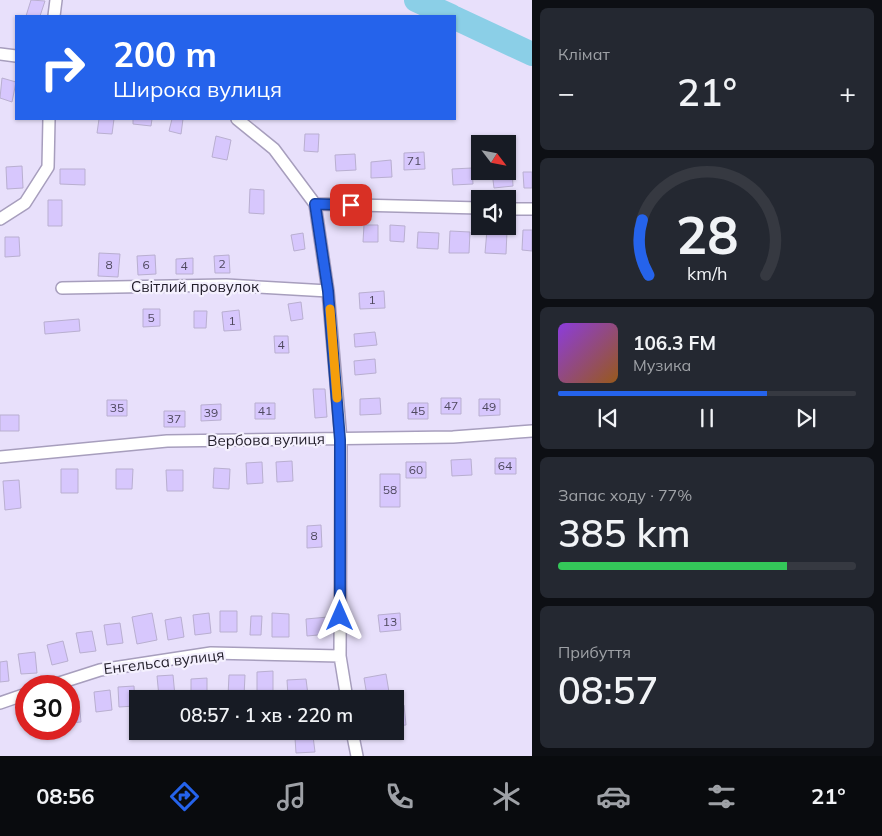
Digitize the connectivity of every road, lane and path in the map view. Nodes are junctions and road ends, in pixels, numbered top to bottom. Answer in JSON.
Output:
{"nodes":[{"id":1,"x":56,"y":0,"type":"edge"},
{"id":2,"x":54,"y":15,"type":"edge"},
{"id":3,"x":0,"y":54,"type":"edge"},
{"id":4,"x":15,"y":56,"type":"edge"},
{"id":5,"x":50,"y":120,"type":"edge"},
{"id":6,"x":238,"y":120,"type":"edge"},
{"id":7,"x":315,"y":204,"type":"junction"},
{"id":8,"x":471,"y":208,"type":"edge"},
{"id":9,"x":516,"y":209,"type":"edge"},
{"id":10,"x":532,"y":209,"type":"edge"},
{"id":11,"x":0,"y":219,"type":"edge"},
{"id":12,"x":62,"y":288,"type":"dead end"},
{"id":13,"x":328,"y":291,"type":"junction"},
{"id":14,"x":532,"y":431,"type":"edge"},
{"id":15,"x":340,"y":440,"type":"junction"},
{"id":16,"x":0,"y":457,"type":"edge"},
{"id":17,"x":340,"y":656,"type":"junction"},
{"id":18,"x":80,"y":676,"type":"edge"},
{"id":19,"x":346,"y":690,"type":"edge"},
{"id":20,"x":15,"y":698,"type":"edge"},
{"id":21,"x":0,"y":703,"type":"edge"},
{"id":22,"x":354,"y":740,"type":"edge"},
{"id":23,"x":357,"y":756,"type":"edge"}],
"edges":[{"from":1,"to":2,"type":"street"},
{"from":3,"to":4,"type":"street"},
{"from":5,"to":11,"type":"street"},
{"from":6,"to":7,"type":"street"},
{"from":7,"to":8,"type":"street"},
{"from":7,"to":13,"type":"street"},
{"from":9,"to":10,"type":"street"},
{"from":12,"to":13,"type":"street","name":"Світлий провулок"},
{"from":13,"to":15,"type":"street"},
{"from":14,"to":15,"type":"street","name":"Вербова вулиця"},
{"from":15,"to":16,"type":"street","name":"Вербова вулиця"},
{"from":15,"to":17,"type":"street"},
{"from":17,"to":18,"type":"street","name":"Енгельса вулиця"},
{"from":17,"to":19,"type":"street"},
{"from":20,"to":21,"type":"street"},
{"from":22,"to":23,"type":"street"}]}
